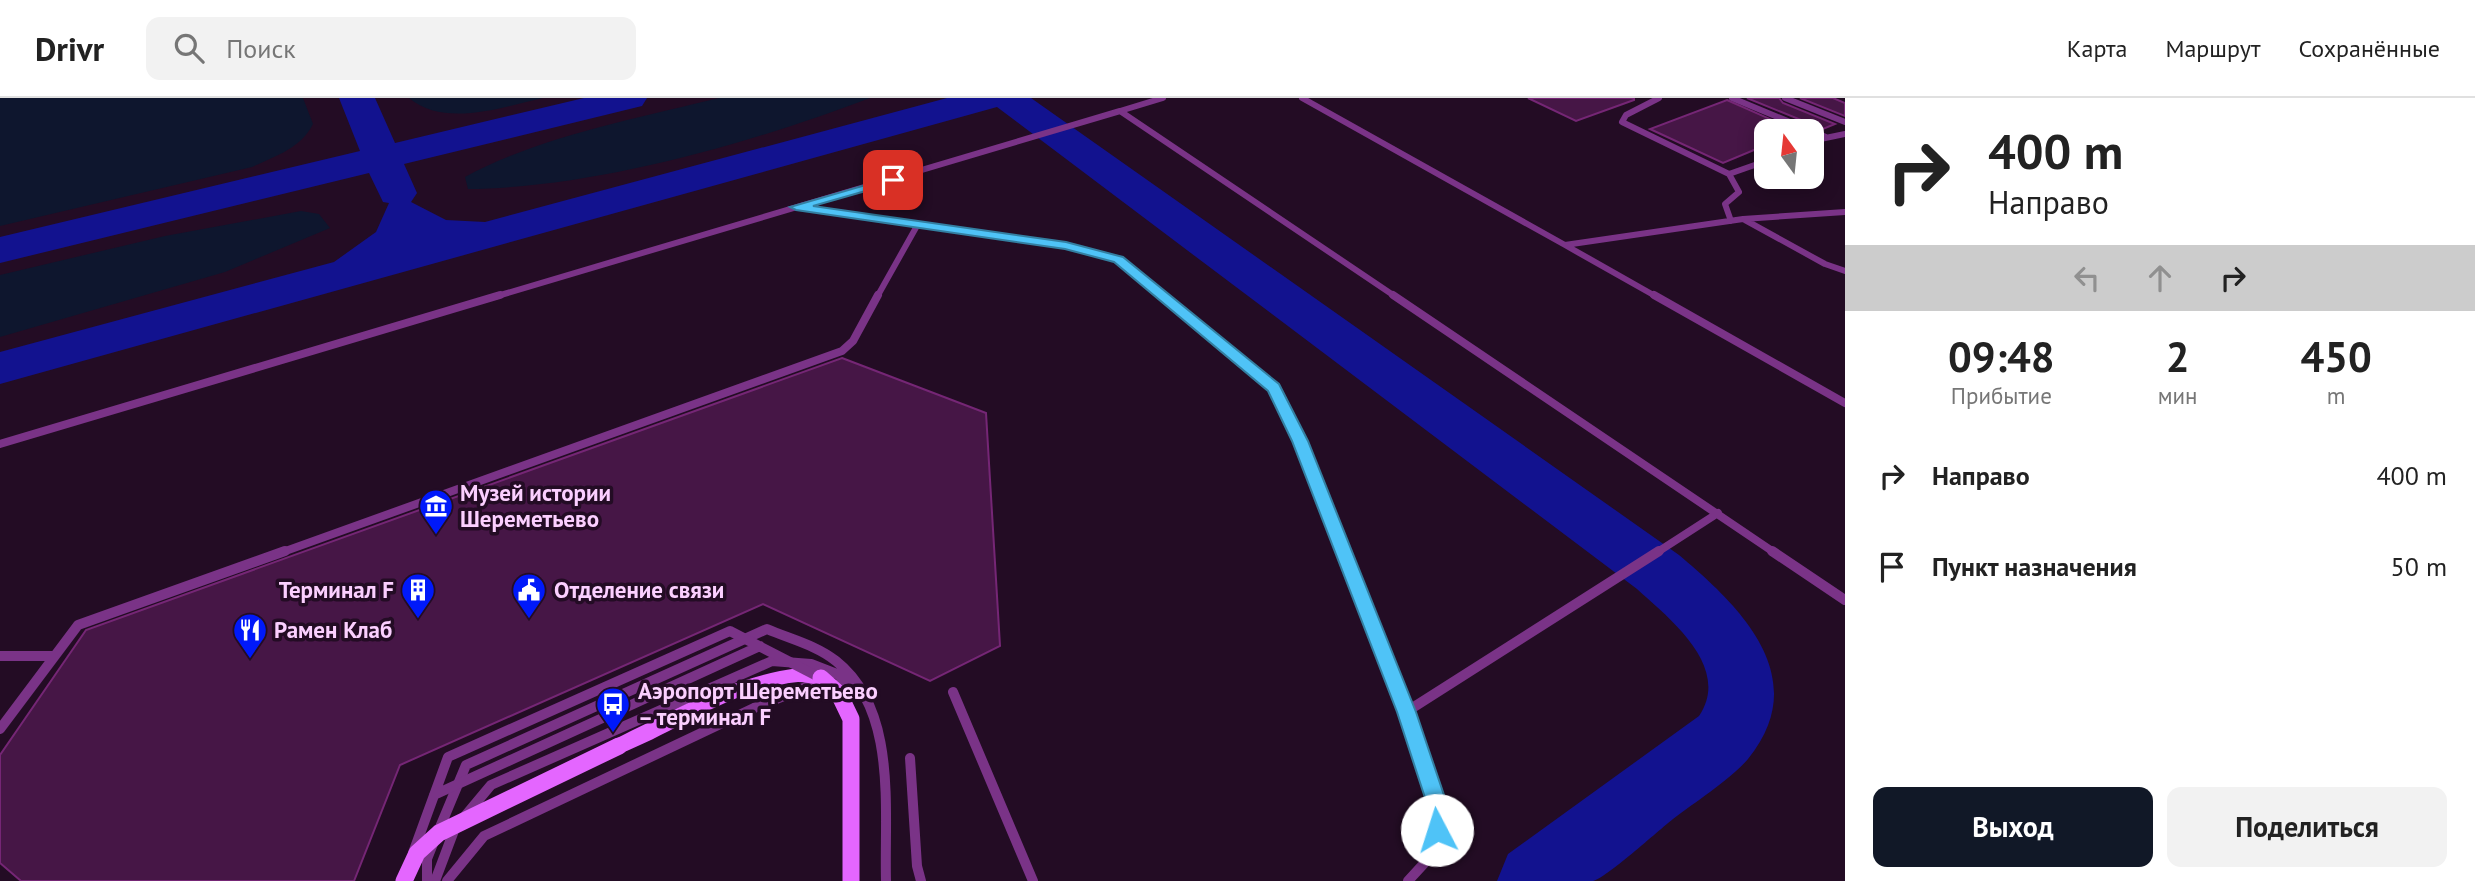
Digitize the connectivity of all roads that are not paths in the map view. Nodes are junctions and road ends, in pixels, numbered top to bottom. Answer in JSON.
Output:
{"nodes":[{"id":1,"x":1163,"y":98,"type":"edge"},
{"id":2,"x":1302,"y":98,"type":"edge"},
{"id":3,"x":1659,"y":98,"type":"edge"},
{"id":4,"x":1732,"y":98,"type":"edge"},
{"id":5,"x":1785,"y":98,"type":"edge"},
{"id":6,"x":1120,"y":111,"type":"junction"},
{"id":7,"x":1845,"y":122,"type":"edge"},
{"id":8,"x":1845,"y":134,"type":"edge"},
{"id":9,"x":1826,"y":137,"type":"joint"},
{"id":10,"x":1754,"y":165,"type":"edge"},
{"id":11,"x":1729,"y":174,"type":"junction"},
{"id":12,"x":796,"y":207,"type":"junction"},
{"id":13,"x":1845,"y":212,"type":"edge"},
{"id":14,"x":1743,"y":219,"type":"junction"},
{"id":15,"x":1731,"y":221,"type":"junction"},
{"id":16,"x":918,"y":224,"type":"junction"},
{"id":17,"x":1565,"y":245,"type":"junction"},
{"id":18,"x":1845,"y":271,"type":"edge"},
{"id":19,"x":1845,"y":403,"type":"edge"},
{"id":20,"x":0,"y":444,"type":"edge"},
{"id":21,"x":1718,"y":513,"type":"junction"},
{"id":22,"x":1845,"y":600,"type":"edge"},
{"id":23,"x":760,"y":646,"type":"junction"},
{"id":24,"x":0,"y":656,"type":"edge"},
{"id":25,"x":52,"y":656,"type":"junction"},
{"id":26,"x":821,"y":678,"type":"junction"},
{"id":27,"x":854,"y":683,"type":"junction"},
{"id":28,"x":953,"y":692,"type":"dead end"},
{"id":29,"x":1406,"y":712,"type":"junction"},
{"id":30,"x":0,"y":729,"type":"edge"},
{"id":31,"x":910,"y":758,"type":"dead end"},
{"id":32,"x":434,"y":795,"type":"junction"},
{"id":33,"x":405,"y":878,"type":"edge"},
{"id":34,"x":427,"y":881,"type":"edge"},
{"id":35,"x":435,"y":881,"type":"edge"},
{"id":36,"x":447,"y":881,"type":"edge"},
{"id":37,"x":851,"y":881,"type":"edge"},
{"id":38,"x":886,"y":881,"type":"edge"},
{"id":39,"x":921,"y":881,"type":"edge"},
{"id":40,"x":1033,"y":881,"type":"edge"},
{"id":41,"x":1408,"y":881,"type":"edge"}],
"edges":[{"from":1,"to":6,"type":"lane"},
{"from":2,"to":17,"type":"lane"},
{"from":3,"to":11,"type":"lane"},
{"from":4,"to":9,"type":"lane"},
{"from":5,"to":7,"type":"lane"},
{"from":6,"to":12,"type":"lane"},
{"from":6,"to":21,"type":"lane"},
{"from":8,"to":9,"type":"lane"},
{"from":10,"to":11,"type":"lane"},
{"from":11,"to":15,"type":"lane"},
{"from":12,"to":16,"type":"lane"},
{"from":12,"to":20,"type":"lane"},
{"from":13,"to":14,"type":"lane"},
{"from":14,"to":15,"type":"lane"},
{"from":14,"to":18,"type":"lane"},
{"from":15,"to":17,"type":"lane"},
{"from":16,"to":25,"type":"lane"},
{"from":16,"to":29,"type":"lane"},
{"from":17,"to":19,"type":"lane"},
{"from":21,"to":22,"type":"lane"},
{"from":21,"to":29,"type":"lane"},
{"from":23,"to":26,"type":"lane","bridge":true},
{"from":23,"to":32,"type":"lane","bridge":true},
{"from":23,"to":32,"type":"lane","bridge":true},
{"from":24,"to":25,"type":"lane"},
{"from":25,"to":30,"type":"lane"},
{"from":26,"to":33,"type":"street","bridge":true},
{"from":26,"to":37,"type":"street","bridge":true},
{"from":27,"to":34,"type":"lane"},
{"from":27,"to":35,"type":"lane"},
{"from":27,"to":36,"type":"lane"},
{"from":27,"to":38,"type":"lane"},
{"from":28,"to":40,"type":"lane"},
{"from":29,"to":41,"type":"lane"},
{"from":31,"to":39,"type":"lane"},
{"from":32,"to":33,"type":"lane","bridge":true}]}
